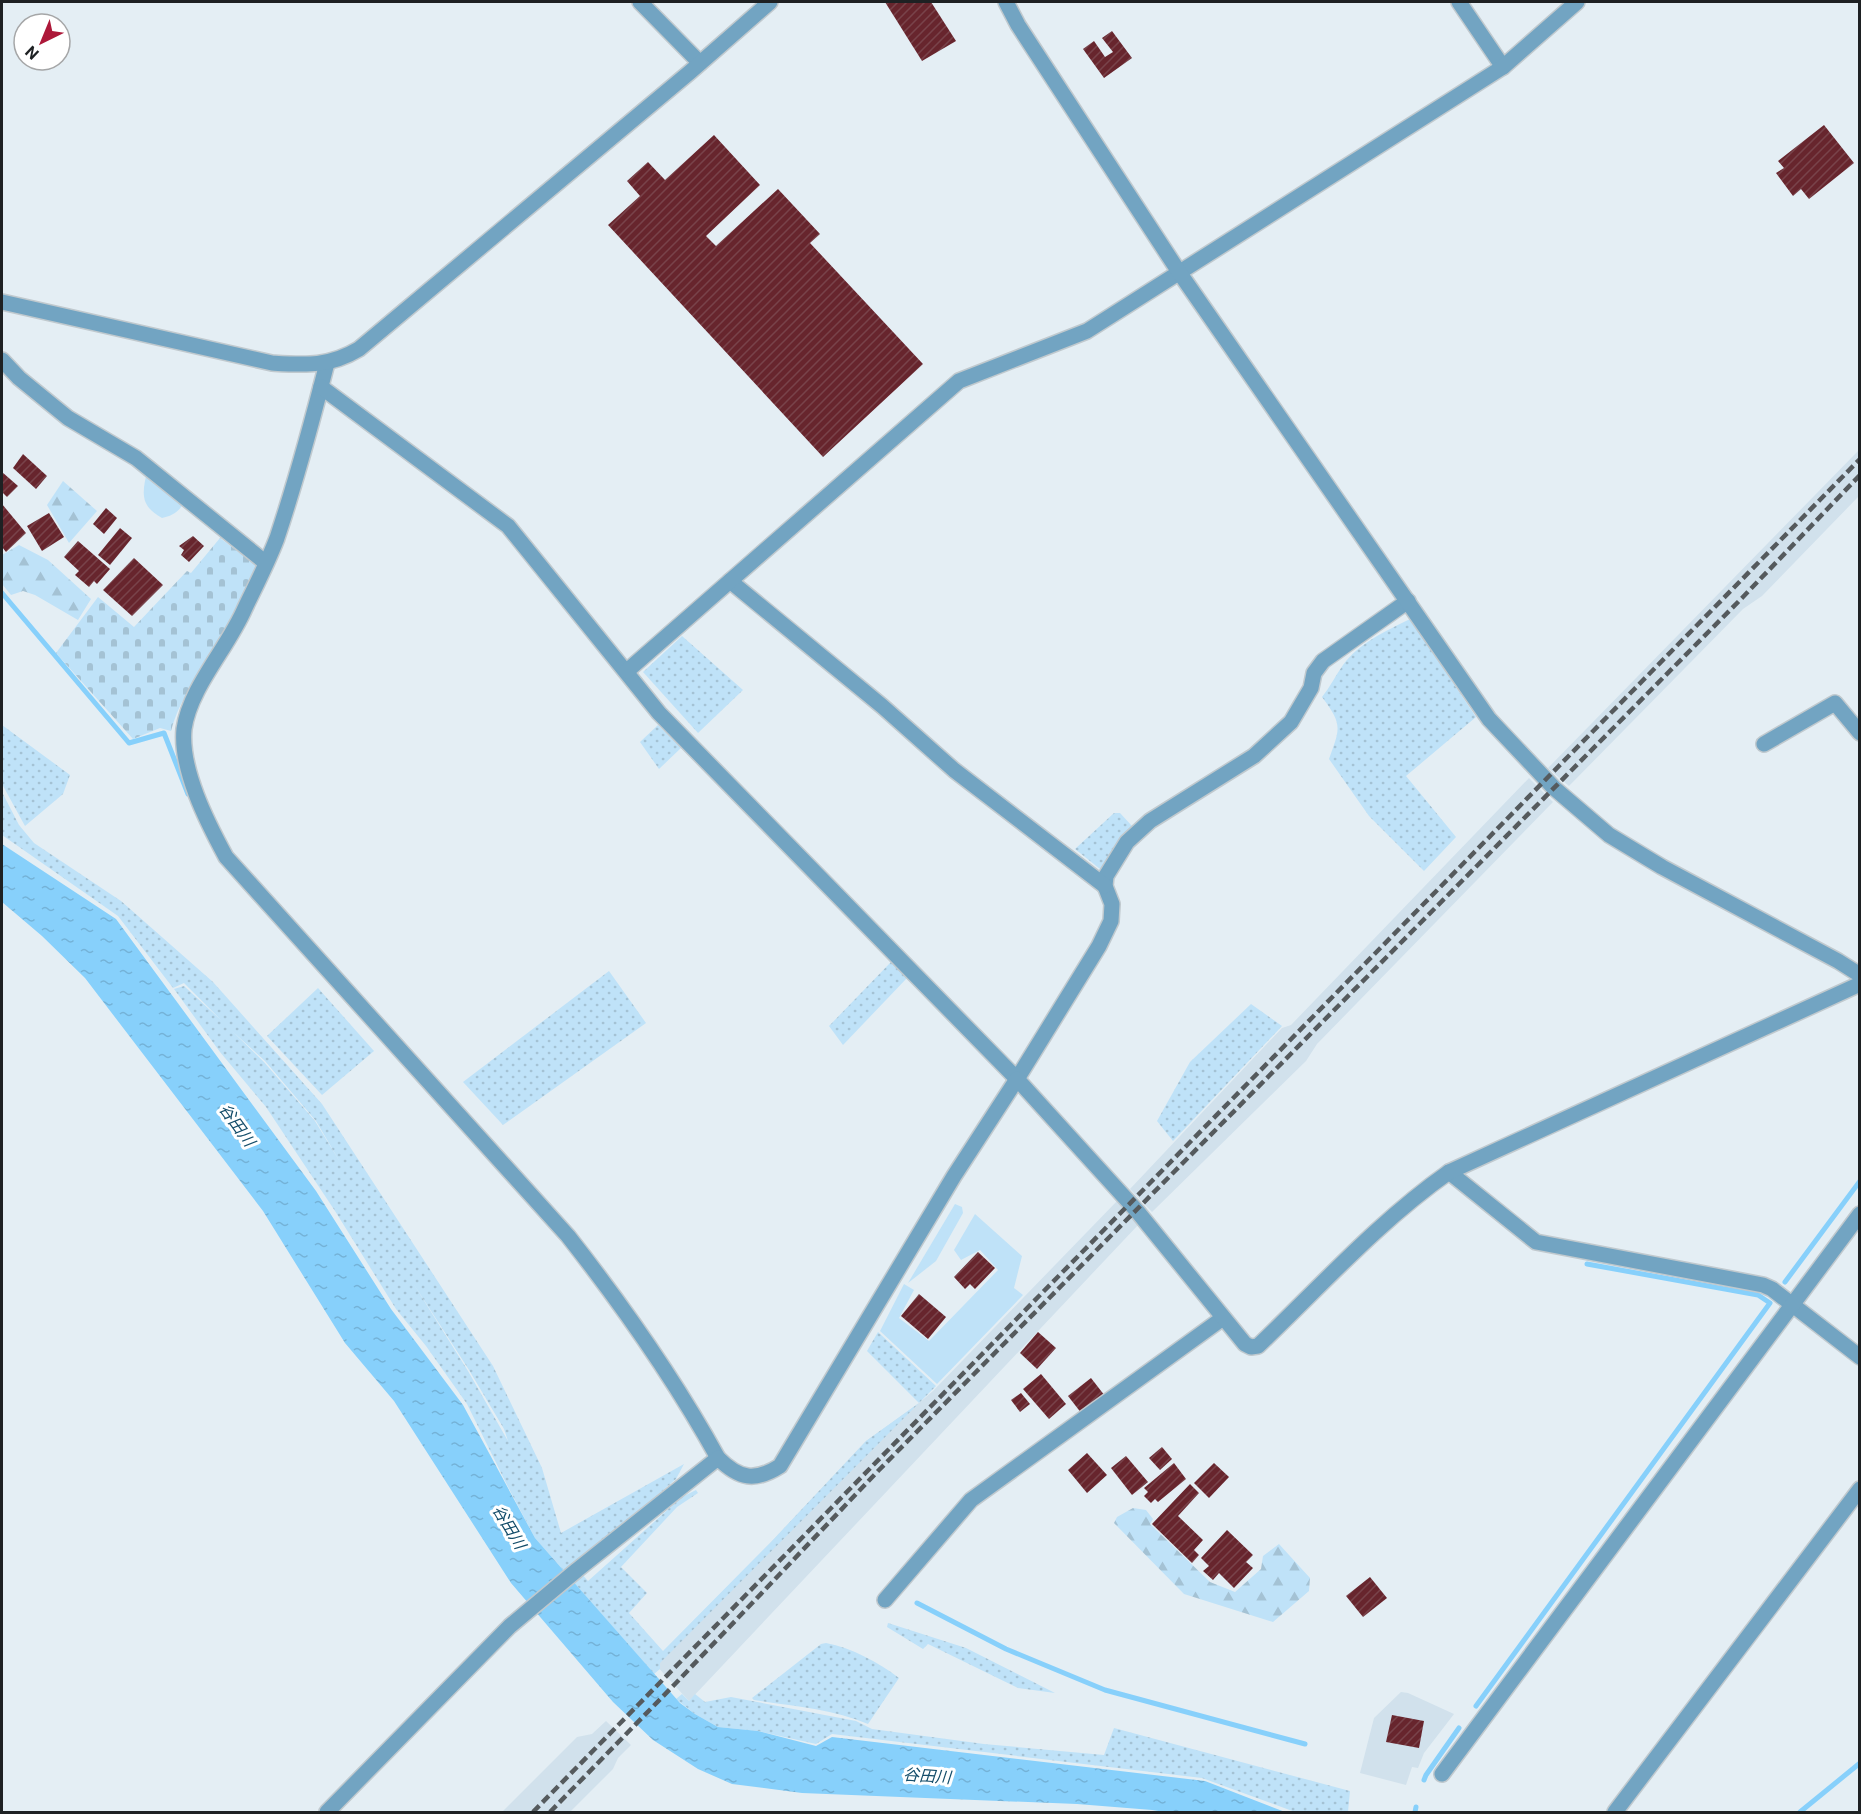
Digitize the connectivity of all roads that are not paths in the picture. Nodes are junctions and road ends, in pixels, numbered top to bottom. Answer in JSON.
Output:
{"nodes":[{"id":1,"x":640,"y":2,"type":"edge"},
{"id":2,"x":770,"y":2,"type":"edge"},
{"id":3,"x":1006,"y":2,"type":"edge"},
{"id":4,"x":1459,"y":2,"type":"edge"},
{"id":5,"x":1577,"y":2,"type":"edge"},
{"id":6,"x":700,"y":63,"type":"junction"},
{"id":7,"x":1503,"y":67,"type":"junction"},
{"id":8,"x":1179,"y":272,"type":"junction"},
{"id":9,"x":2,"y":302,"type":"edge"},
{"id":10,"x":2,"y":360,"type":"edge"},
{"id":11,"x":327,"y":363,"type":"junction"},
{"id":12,"x":321,"y":387,"type":"junction"},
{"id":13,"x":266,"y":563,"type":"junction"},
{"id":14,"x":730,"y":581,"type":"junction"},
{"id":15,"x":1408,"y":601,"type":"junction"},
{"id":16,"x":627,"y":671,"type":"junction"},
{"id":17,"x":1860,"y":734,"type":"edge"},
{"id":18,"x":1764,"y":744,"type":"dead end"},
{"id":19,"x":1105,"y":886,"type":"junction"},
{"id":20,"x":1860,"y":975,"type":"edge"},
{"id":21,"x":1860,"y":984,"type":"edge"},
{"id":22,"x":1017,"y":1079,"type":"junction"},
{"id":23,"x":1449,"y":1172,"type":"junction"},
{"id":24,"x":1860,"y":1214,"type":"edge"},
{"id":25,"x":1792,"y":1304,"type":"junction"},
{"id":26,"x":1223,"y":1318,"type":"junction"},
{"id":27,"x":1860,"y":1357,"type":"edge"},
{"id":28,"x":718,"y":1458,"type":"junction"},
{"id":29,"x":1860,"y":1489,"type":"edge"},
{"id":30,"x":885,"y":1600,"type":"dead end"},
{"id":31,"x":1442,"y":1773,"type":"dead end"},
{"id":32,"x":327,"y":1812,"type":"edge"},
{"id":33,"x":1615,"y":1812,"type":"edge"}],
"edges":[{"from":1,"to":6,"type":"street"},
{"from":2,"to":6,"type":"street"},
{"from":3,"to":8,"type":"street"},
{"from":4,"to":7,"type":"street"},
{"from":5,"to":7,"type":"street"},
{"from":6,"to":11,"type":"street"},
{"from":7,"to":8,"type":"street"},
{"from":8,"to":14,"type":"street"},
{"from":8,"to":15,"type":"street"},
{"from":9,"to":11,"type":"street"},
{"from":10,"to":13,"type":"street"},
{"from":11,"to":12,"type":"street"},
{"from":12,"to":13,"type":"street"},
{"from":12,"to":16,"type":"street"},
{"from":13,"to":28,"type":"street"},
{"from":14,"to":16,"type":"street"},
{"from":14,"to":19,"type":"street"},
{"from":15,"to":19,"type":"street"},
{"from":15,"to":20,"type":"street"},
{"from":16,"to":22,"type":"street"},
{"from":17,"to":18,"type":"street"},
{"from":19,"to":22,"type":"street"},
{"from":21,"to":23,"type":"street"},
{"from":22,"to":26,"type":"street"},
{"from":22,"to":28,"type":"street"},
{"from":23,"to":25,"type":"street"},
{"from":23,"to":26,"type":"street"},
{"from":24,"to":25,"type":"street"},
{"from":25,"to":27,"type":"street"},
{"from":25,"to":31,"type":"street"},
{"from":26,"to":30,"type":"street"},
{"from":28,"to":32,"type":"street"},
{"from":29,"to":33,"type":"street"}]}
